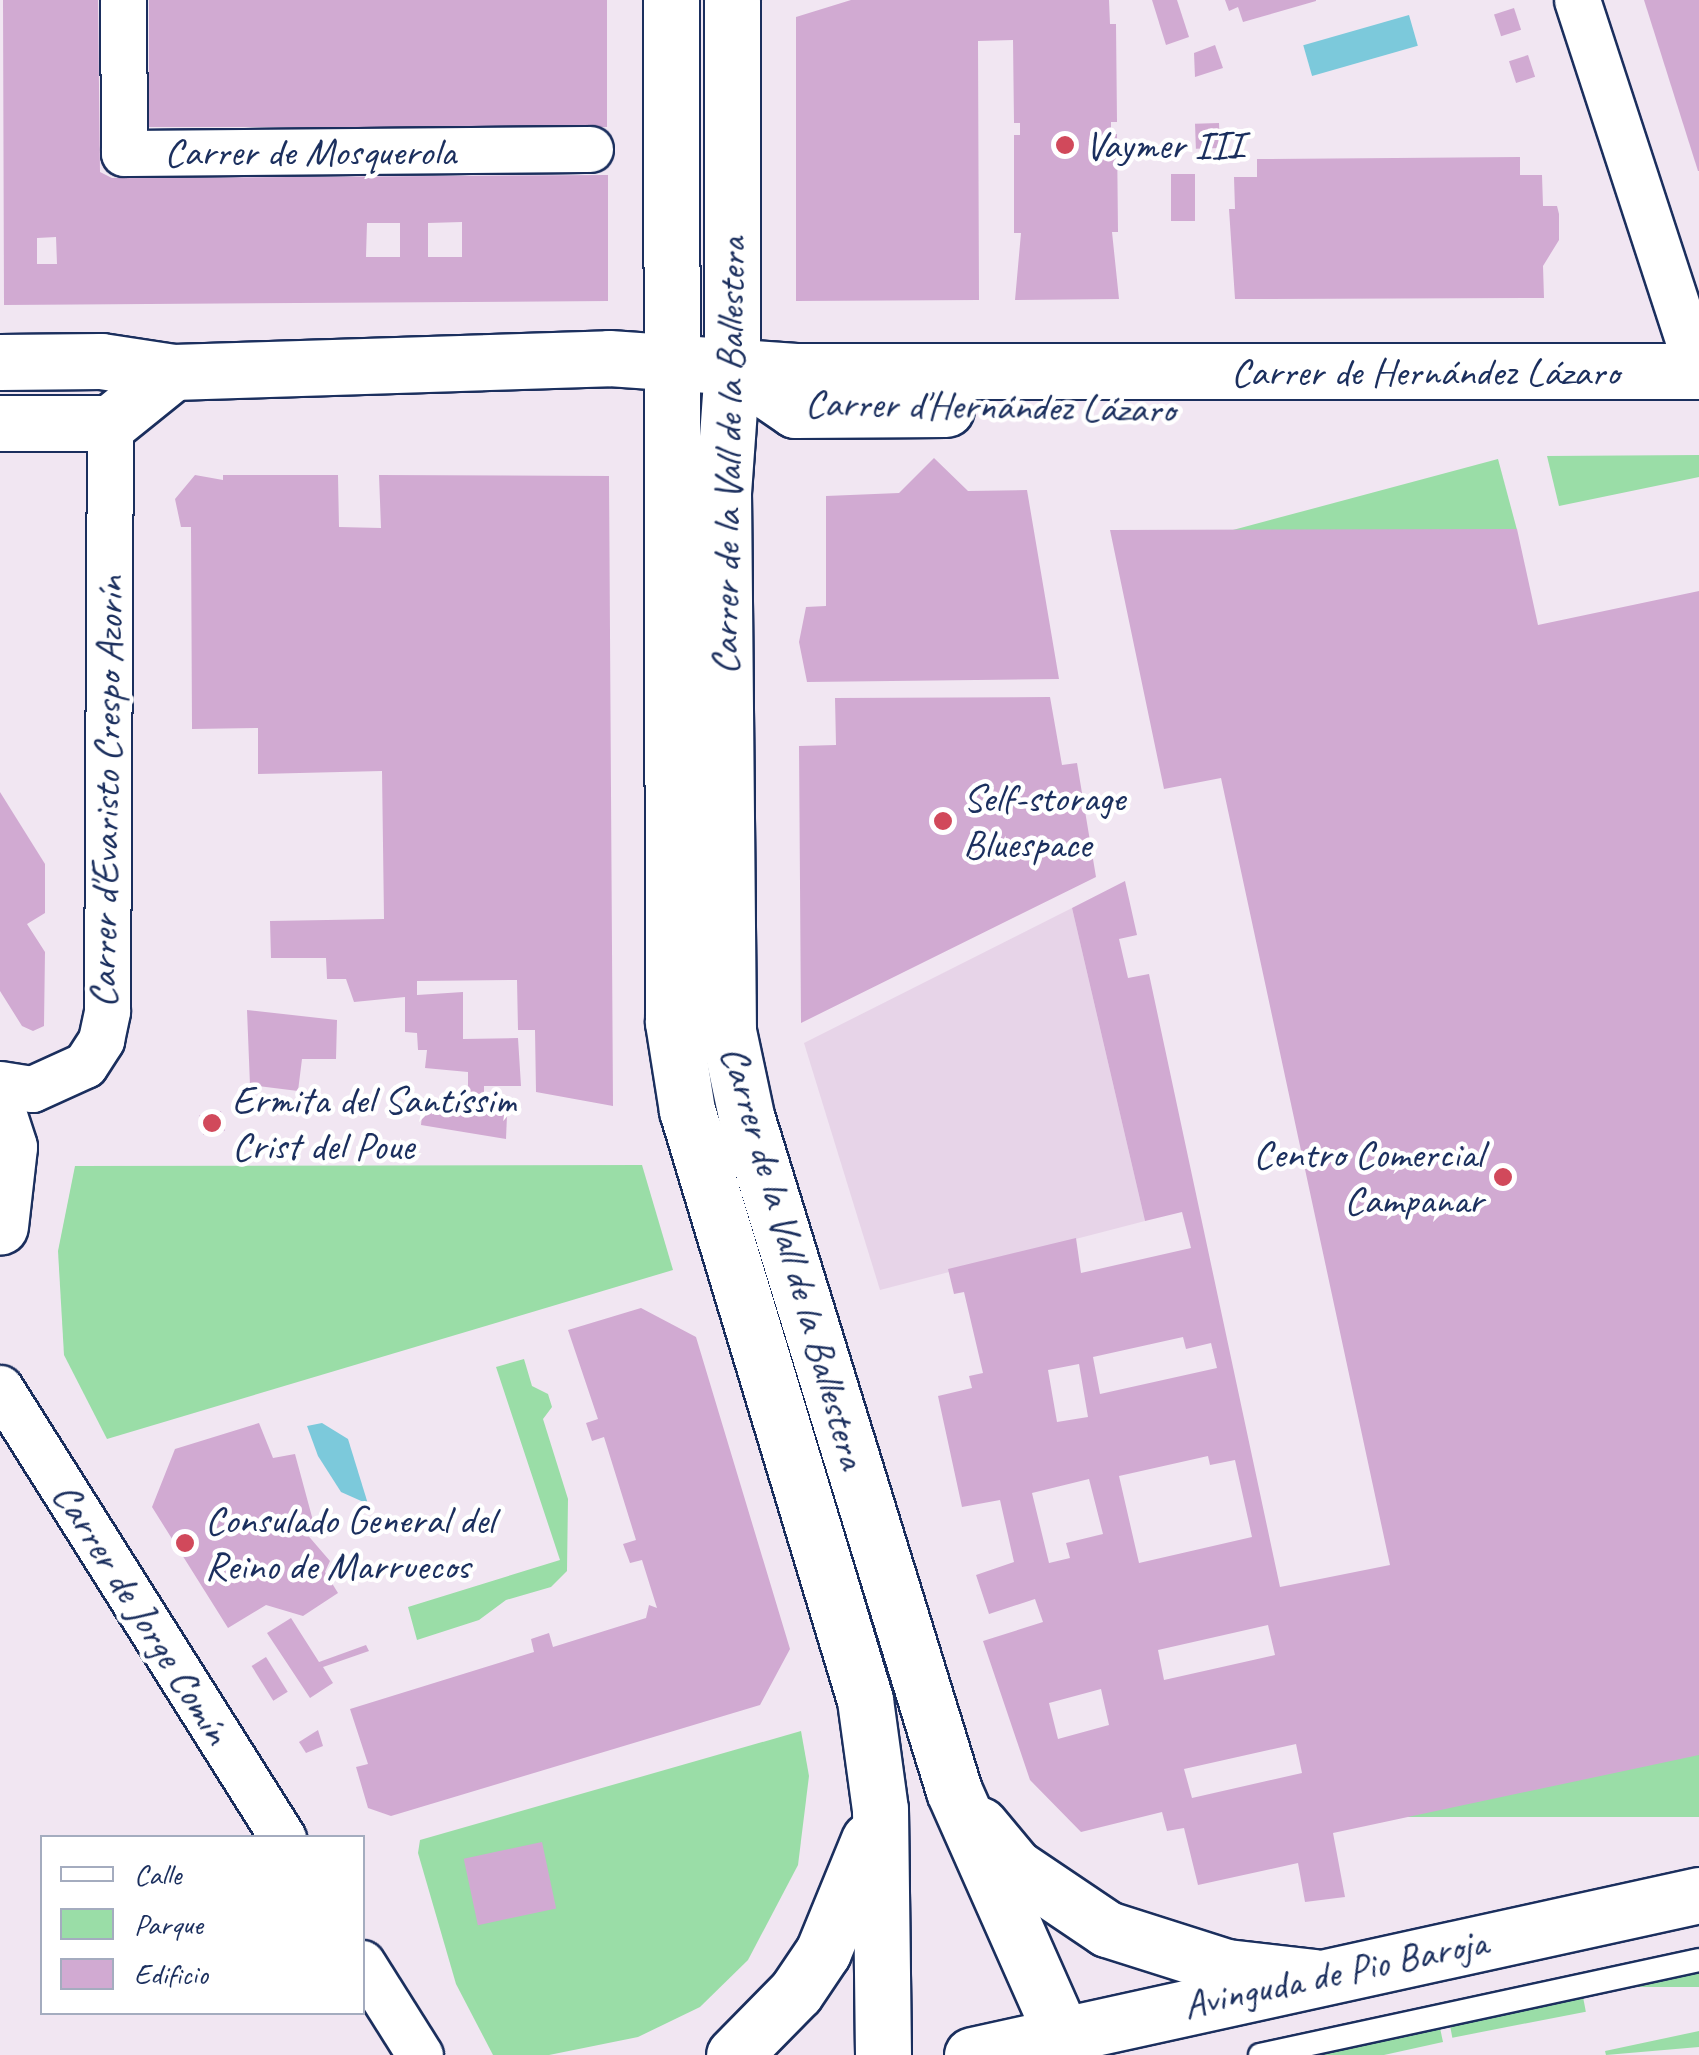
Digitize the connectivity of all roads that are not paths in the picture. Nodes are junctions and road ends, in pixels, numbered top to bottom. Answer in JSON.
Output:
{"nodes":[{"id":1,"x":122,"y":0,"type":"edge"},
{"id":2,"x":671,"y":0,"type":"edge"},
{"id":3,"x":732,"y":0,"type":"edge"},
{"id":4,"x":1577,"y":0,"type":"edge"},
{"id":5,"x":590,"y":149,"type":"dead end"},
{"id":6,"x":0,"y":362,"type":"edge"},
{"id":7,"x":671,"y":362,"type":"junction"},
{"id":8,"x":732,"y":367,"type":"junction"},
{"id":9,"x":173,"y":372,"type":"junction"},
{"id":10,"x":1699,"y":372,"type":"edge"},
{"id":11,"x":1699,"y":406,"type":"edge"},
{"id":12,"x":110,"y":422,"type":"junction"},
{"id":13,"x":0,"y":424,"type":"edge"},
{"id":14,"x":0,"y":1084,"type":"edge"},
{"id":15,"x":0,"y":1119,"type":"edge"},
{"id":16,"x":0,"y":1226,"type":"edge"},
{"id":17,"x":0,"y":1388,"type":"edge"},
{"id":18,"x":954,"y":1791,"type":"junction"},
{"id":19,"x":880,"y":1809,"type":"junction"},
{"id":20,"x":282,"y":1835,"type":"edge"},
{"id":21,"x":1699,"y":1895,"type":"edge"},
{"id":22,"x":1699,"y":1960,"type":"edge"},
{"id":23,"x":365,"y":1968,"type":"edge"},
{"id":24,"x":1318,"y":1977,"type":"junction"},
{"id":25,"x":1065,"y":2045,"type":"edge"},
{"id":26,"x":420,"y":2055,"type":"edge"},
{"id":27,"x":734,"y":2055,"type":"edge"},
{"id":28,"x":884,"y":2055,"type":"edge"},
{"id":29,"x":972,"y":2055,"type":"edge"},
{"id":30,"x":1260,"y":2055,"type":"edge"}],
"edges":[{"from":1,"to":5,"type":"street","name":"Carrer de Mosquerola"},
{"from":2,"to":7,"type":"street","name":"Carrer de la Vall de la Ballestera"},
{"from":3,"to":8,"type":"street","name":"Carrer de la Vall de la Ballestera"},
{"from":4,"to":10,"type":"street"},
{"from":6,"to":9,"type":"street","name":"Carrer d'Hernández Lázaro"},
{"from":7,"to":8,"type":"street","name":"Carrer d'Hernández Lázaro"},
{"from":7,"to":9,"type":"street","name":"Carrer d'Hernández Lázaro"},
{"from":7,"to":19,"type":"street","name":"Carrer de la Vall de la Ballestera"},
{"from":8,"to":10,"type":"street","name":"Carrer de Hernández Lázaro"},
{"from":8,"to":11,"type":"street","name":"Carrer d'Hernández Lázaro"},
{"from":8,"to":18,"type":"street","name":"Carrer de la Vall de la Ballestera"},
{"from":9,"to":12,"type":"street"},
{"from":12,"to":13,"type":"street"},
{"from":12,"to":14,"type":"street","name":"Carrer d'Evaristo Crespo Azorín"},
{"from":15,"to":16,"type":"street"},
{"from":17,"to":20,"type":"street","name":"Carrer de Jorge Comín"},
{"from":18,"to":24,"type":"street"},
{"from":18,"to":25,"type":"street","name":"Carrer de la Vall de la Ballestera"},
{"from":19,"to":27,"type":"street"},
{"from":19,"to":28,"type":"street","name":"Carrer de la Vall de la Ballestera"},
{"from":21,"to":24,"type":"street","name":"Avinguda de Pio Baroja"},
{"from":22,"to":30,"type":"lane","name":"Avinguda de Pio Baroja"},
{"from":23,"to":26,"type":"street"},
{"from":24,"to":25,"type":"street","name":"Avinguda de Pio Baroja"},
{"from":25,"to":29,"type":"street","name":"Avinguda de Pio Baroja"}]}
